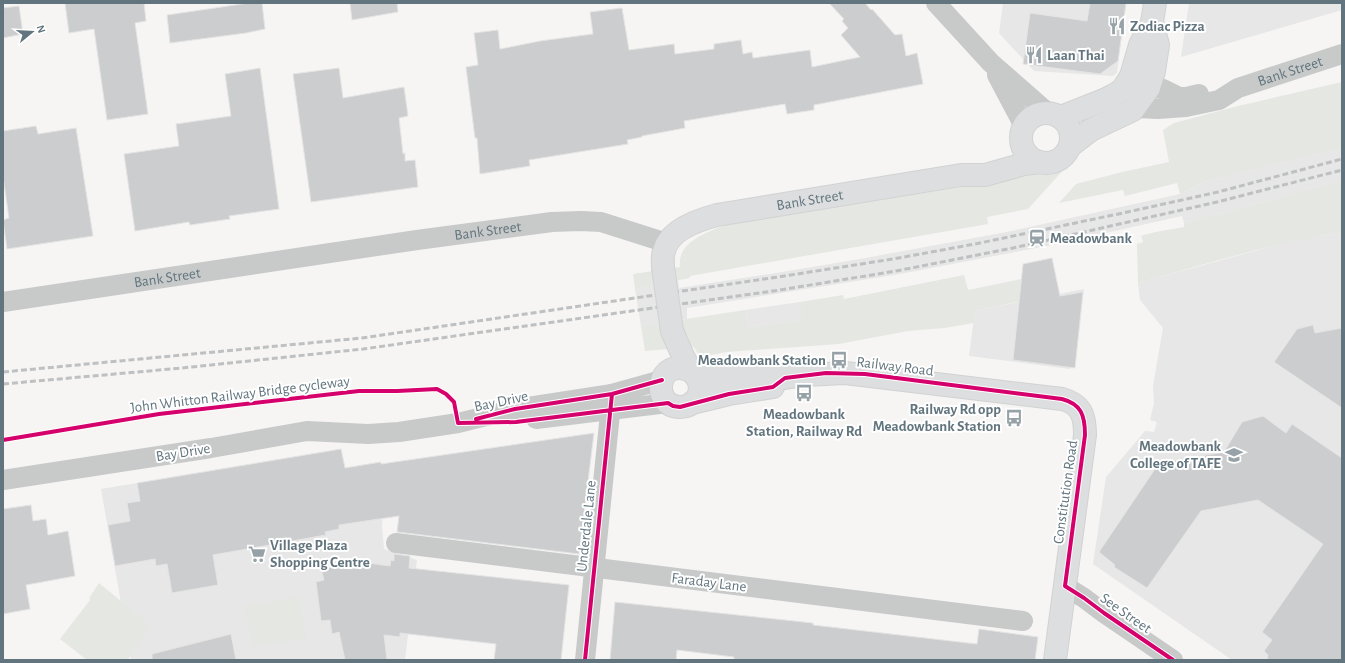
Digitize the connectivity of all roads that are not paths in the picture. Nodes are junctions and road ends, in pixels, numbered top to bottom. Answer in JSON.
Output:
{"nodes":[{"id":1,"x":936,"y":3,"type":"edge"},
{"id":2,"x":1154,"y":13,"type":"edge"},
{"id":3,"x":1342,"y":54,"type":"edge"},
{"id":4,"x":991,"y":63,"type":"junction"},
{"id":5,"x":1127,"y":82,"type":"junction"},
{"id":6,"x":1149,"y":88,"type":"junction"},
{"id":7,"x":1238,"y":88,"type":"junction"},
{"id":8,"x":1136,"y":108,"type":"junction"},
{"id":9,"x":1054,"y":115,"type":"junction"},
{"id":10,"x":1023,"y":134,"type":"junction"},
{"id":11,"x":1070,"y":146,"type":"junction"},
{"id":12,"x":1040,"y":162,"type":"junction"},
{"id":13,"x":961,"y":175,"type":"junction"},
{"id":14,"x":667,"y":243,"type":"junction"},
{"id":15,"x":3,"y":302,"type":"edge"},
{"id":16,"x":673,"y":344,"type":"junction"},
{"id":17,"x":693,"y":373,"type":"junction"},
{"id":18,"x":664,"y":376,"type":"junction"},
{"id":19,"x":785,"y":378,"type":"junction"},
{"id":20,"x":611,"y":401,"type":"junction"},
{"id":21,"x":668,"y":403,"type":"junction"},
{"id":22,"x":692,"y":403,"type":"junction"},
{"id":23,"x":1075,"y":404,"type":"joint"},
{"id":24,"x":3,"y":480,"type":"edge"},
{"id":25,"x":396,"y":543,"type":"dead end"},
{"id":26,"x":594,"y":568,"type":"junction"},
{"id":27,"x":1065,"y":586,"type":"junction"},
{"id":28,"x":1023,"y":621,"type":"dead end"},
{"id":29,"x":585,"y":660,"type":"edge"},
{"id":30,"x":1055,"y":660,"type":"edge"},
{"id":31,"x":1173,"y":660,"type":"edge"}],
"edges":[{"from":1,"to":4,"type":"street"},
{"from":2,"to":5,"type":"main road"},
{"from":2,"to":6,"type":"main road"},
{"from":3,"to":7,"type":"street","name":"Bank Street"},
{"from":4,"to":9,"type":"street"},
{"from":4,"to":10,"type":"street"},
{"from":5,"to":6,"type":"main road"},
{"from":5,"to":9,"type":"main road"},
{"from":6,"to":7,"type":"street","name":"Bank Street"},
{"from":6,"to":8,"type":"main road"},
{"from":7,"to":8,"type":"street","name":"Bank Street"},
{"from":8,"to":11,"type":"main road"},
{"from":9,"to":10,"type":"main road"},
{"from":9,"to":11,"type":"main road"},
{"from":10,"to":12,"type":"main road"},
{"from":10,"to":13,"type":"main road","name":"Bank Street"},
{"from":11,"to":12,"type":"main road"},
{"from":12,"to":13,"type":"main road","name":"Bank Street"},
{"from":13,"to":14,"type":"main road","name":"Bank Street"},
{"from":14,"to":15,"type":"street","name":"Bank Street"},
{"from":14,"to":16,"type":"main road","bridge":true},
{"from":16,"to":17,"type":"main road"},
{"from":16,"to":18,"type":"main road"},
{"from":17,"to":18,"type":"main road"},
{"from":17,"to":19,"type":"main road","name":"Railway Road"},
{"from":17,"to":22,"type":"main road"},
{"from":18,"to":20,"type":"street","name":"Bay Drive"},
{"from":18,"to":21,"type":"main road"},
{"from":19,"to":22,"type":"main road","name":"Railway Road"},
{"from":19,"to":23,"type":"main road","name":"Railway Road"},
{"from":20,"to":21,"type":"street","name":"Bay Drive"},
{"from":20,"to":24,"type":"street","name":"Bay Drive"},
{"from":20,"to":26,"type":"street","name":"Underdale Lane"},
{"from":21,"to":22,"type":"main road"},
{"from":23,"to":27,"type":"main road","name":"Constitution Road"},
{"from":25,"to":26,"type":"street","name":"Faraday Lane"},
{"from":26,"to":28,"type":"street","name":"Faraday Lane"},
{"from":26,"to":29,"type":"street","name":"Underdale Lane"},
{"from":27,"to":30,"type":"main road","name":"Constitution Road"},
{"from":27,"to":31,"type":"street","name":"See Street"}]}
